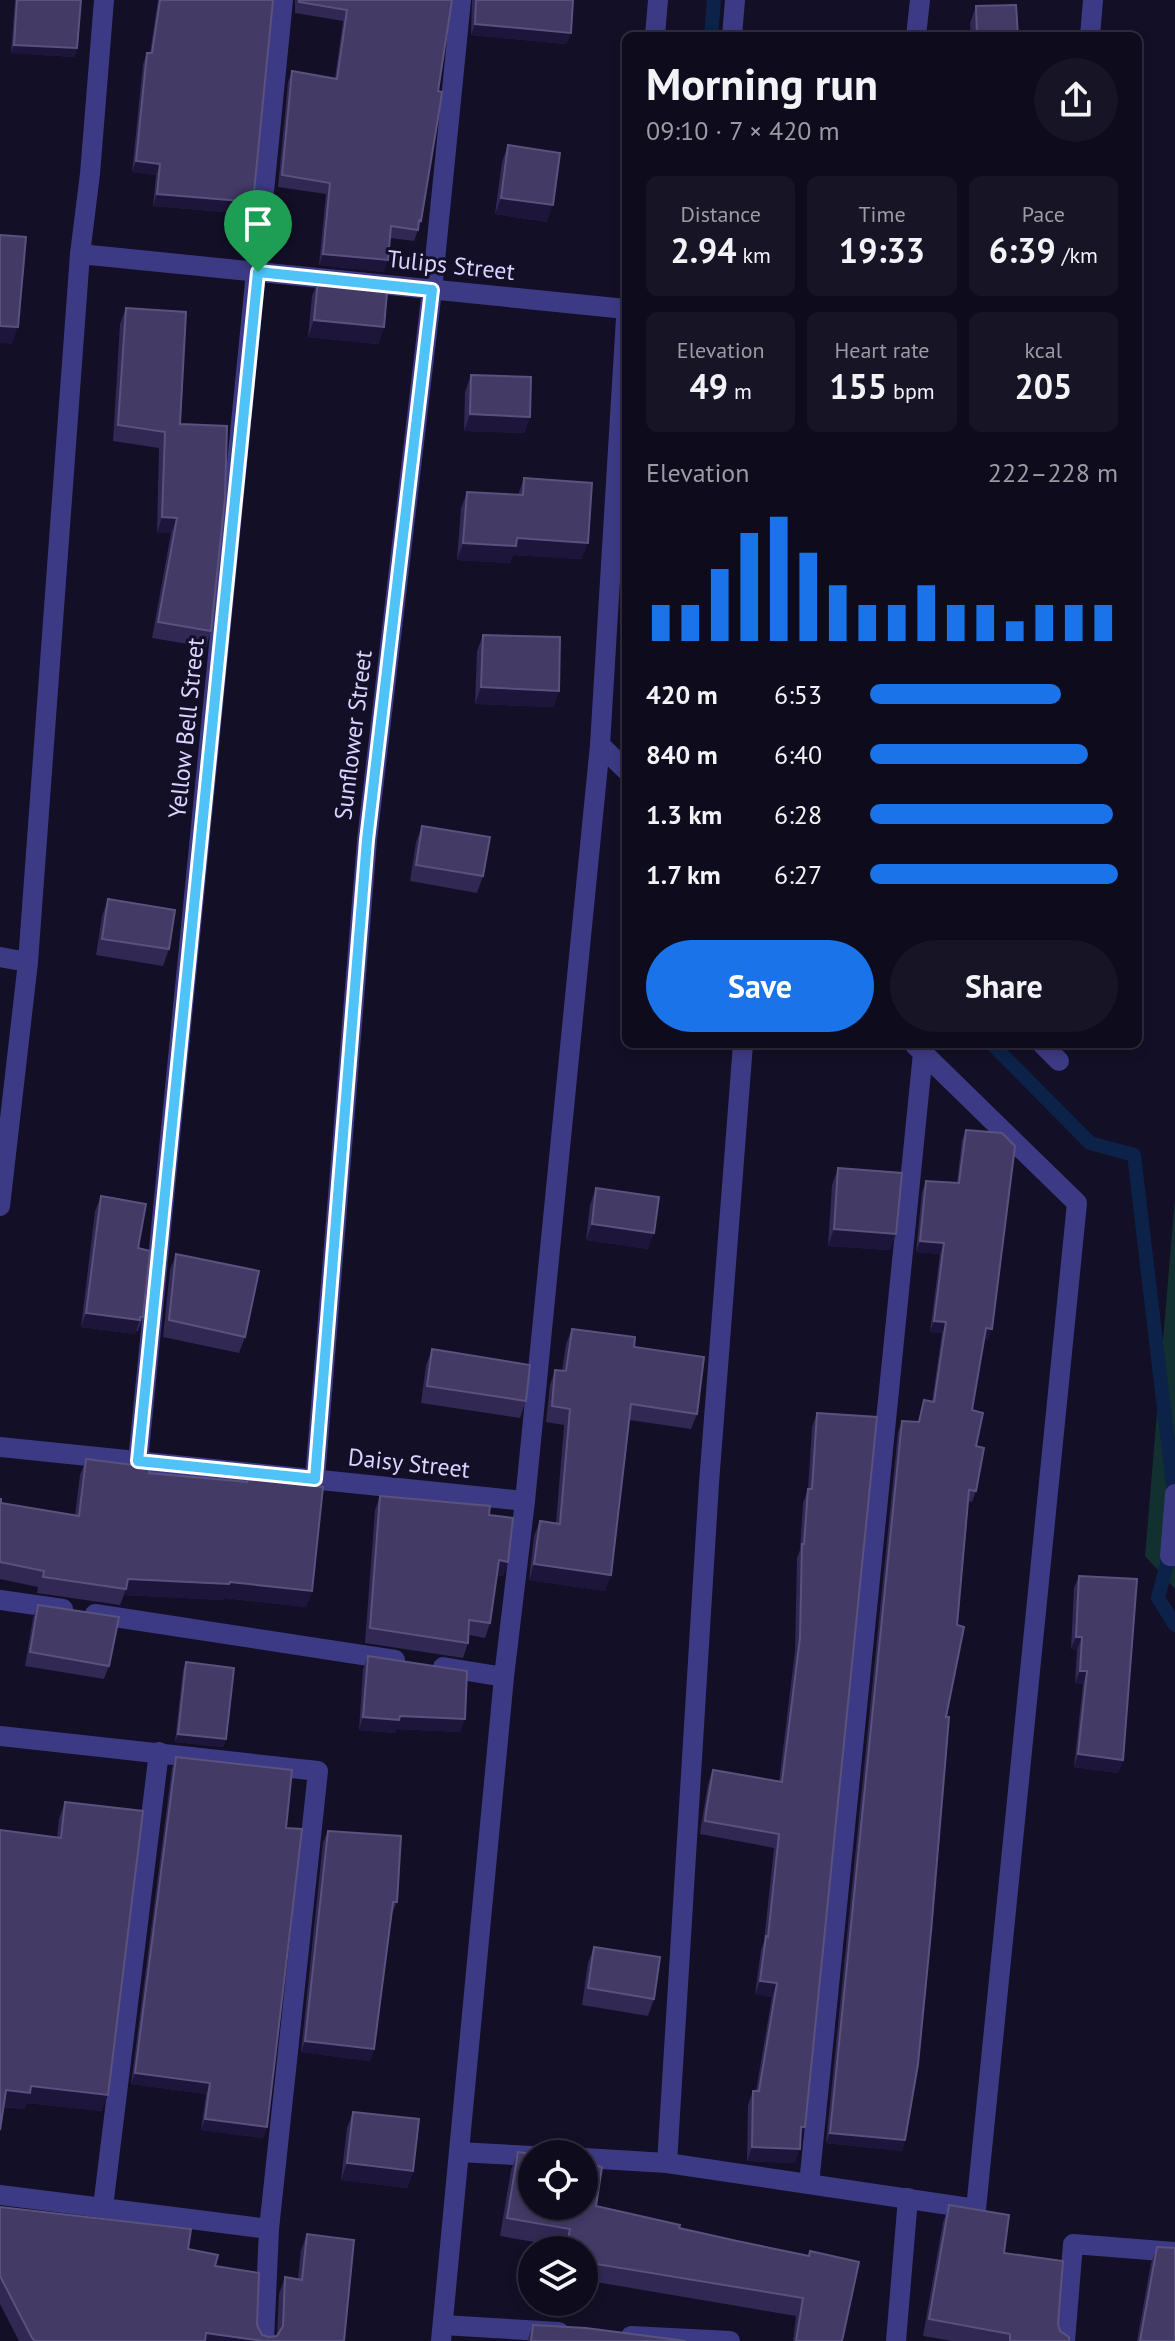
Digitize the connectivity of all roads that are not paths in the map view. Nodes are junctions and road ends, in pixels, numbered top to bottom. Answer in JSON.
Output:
{"nodes":[{"id":1,"x":104,"y":0,"type":"edge"},
{"id":2,"x":283,"y":0,"type":"edge"},
{"id":3,"x":461,"y":0,"type":"edge"},
{"id":4,"x":658,"y":0,"type":"edge"},
{"id":5,"x":735,"y":0,"type":"edge"},
{"id":6,"x":920,"y":0,"type":"edge"},
{"id":7,"x":1093,"y":0,"type":"edge"},
{"id":8,"x":655,"y":32,"type":"edge"},
{"id":9,"x":732,"y":32,"type":"edge"},
{"id":10,"x":916,"y":32,"type":"edge"},
{"id":11,"x":1090,"y":32,"type":"edge"},
{"id":12,"x":80,"y":254,"type":"junction"},
{"id":13,"x":258,"y":272,"type":"junction"},
{"id":14,"x":432,"y":290,"type":"junction"},
{"id":15,"x":622,"y":309,"type":"edge"},
{"id":16,"x":622,"y":384,"type":"edge"},
{"id":17,"x":600,"y":745,"type":"junction"},
{"id":18,"x":622,"y":766,"type":"edge"},
{"id":19,"x":0,"y":957,"type":"edge"},
{"id":20,"x":28,"y":962,"type":"junction"},
{"id":21,"x":743,"y":1048,"type":"edge"},
{"id":22,"x":918,"y":1048,"type":"edge"},
{"id":23,"x":1046,"y":1048,"type":"edge"},
{"id":24,"x":1059,"y":1061,"type":"dead end"},
{"id":25,"x":0,"y":1206,"type":"edge"},
{"id":26,"x":0,"y":1447,"type":"edge"},
{"id":27,"x":138,"y":1461,"type":"junction"},
{"id":28,"x":315,"y":1479,"type":"junction"},
{"id":29,"x":1175,"y":1494,"type":"edge"},
{"id":30,"x":525,"y":1501,"type":"junction"},
{"id":31,"x":1175,"y":1556,"type":"edge"},
{"id":32,"x":0,"y":1600,"type":"edge"},
{"id":33,"x":504,"y":1677,"type":"junction"},
{"id":34,"x":0,"y":1736,"type":"edge"},
{"id":35,"x":159,"y":1752,"type":"junction"},
{"id":36,"x":459,"y":2152,"type":"junction"},
{"id":37,"x":518,"y":2155,"type":"edge"},
{"id":38,"x":598,"y":2159,"type":"edge"},
{"id":39,"x":667,"y":2163,"type":"junction"},
{"id":40,"x":809,"y":2184,"type":"junction"},
{"id":41,"x":0,"y":2195,"type":"edge"},
{"id":42,"x":908,"y":2198,"type":"junction"},
{"id":43,"x":103,"y":2207,"type":"junction"},
{"id":44,"x":269,"y":2229,"type":"junction"},
{"id":45,"x":1175,"y":2252,"type":"edge"},
{"id":46,"x":442,"y":2333,"type":"edge"},
{"id":47,"x":579,"y":2333,"type":"edge"},
{"id":48,"x":609,"y":2334,"type":"edge"},
{"id":49,"x":264,"y":2341,"type":"edge"},
{"id":50,"x":730,"y":2341,"type":"edge"},
{"id":51,"x":896,"y":2341,"type":"edge"},
{"id":52,"x":1065,"y":2341,"type":"edge"}],
"edges":[{"from":1,"to":12,"type":"street"},
{"from":2,"to":13,"type":"street","name":"Yellow Bell Street"},
{"from":3,"to":14,"type":"street","name":"Sunflower Street"},
{"from":4,"to":8,"type":"street"},
{"from":5,"to":9,"type":"street"},
{"from":6,"to":10,"type":"street"},
{"from":7,"to":11,"type":"street"},
{"from":12,"to":13,"type":"street","name":"Tulips Street"},
{"from":12,"to":20,"type":"street"},
{"from":13,"to":14,"type":"street","name":"Tulips Street"},
{"from":13,"to":27,"type":"street","name":"Yellow Bell Street"},
{"from":14,"to":15,"type":"street","name":"Tulips Street"},
{"from":14,"to":28,"type":"street","name":"Sunflower Street"},
{"from":16,"to":17,"type":"street"},
{"from":17,"to":18,"type":"street"},
{"from":17,"to":30,"type":"street"},
{"from":19,"to":20,"type":"street"},
{"from":20,"to":25,"type":"street"},
{"from":21,"to":39,"type":"street"},
{"from":22,"to":40,"type":"street"},
{"from":22,"to":42,"type":"street"},
{"from":23,"to":24,"type":"street"},
{"from":26,"to":27,"type":"street","name":"Daisy Street"},
{"from":27,"to":28,"type":"street","name":"Daisy Street"},
{"from":28,"to":30,"type":"street","name":"Daisy Street"},
{"from":29,"to":31,"type":"street"},
{"from":30,"to":33,"type":"street"},
{"from":32,"to":33,"type":"street"},
{"from":33,"to":36,"type":"street"},
{"from":34,"to":35,"type":"street"},
{"from":35,"to":43,"type":"street"},
{"from":35,"to":44,"type":"street"},
{"from":36,"to":37,"type":"street"},
{"from":36,"to":46,"type":"street"},
{"from":38,"to":39,"type":"street"},
{"from":39,"to":40,"type":"street"},
{"from":40,"to":42,"type":"street"},
{"from":41,"to":43,"type":"street"},
{"from":42,"to":51,"type":"street"},
{"from":43,"to":44,"type":"street"},
{"from":44,"to":49,"type":"street"},
{"from":45,"to":52,"type":"street"},
{"from":46,"to":47,"type":"street"},
{"from":48,"to":50,"type":"street"}]}
